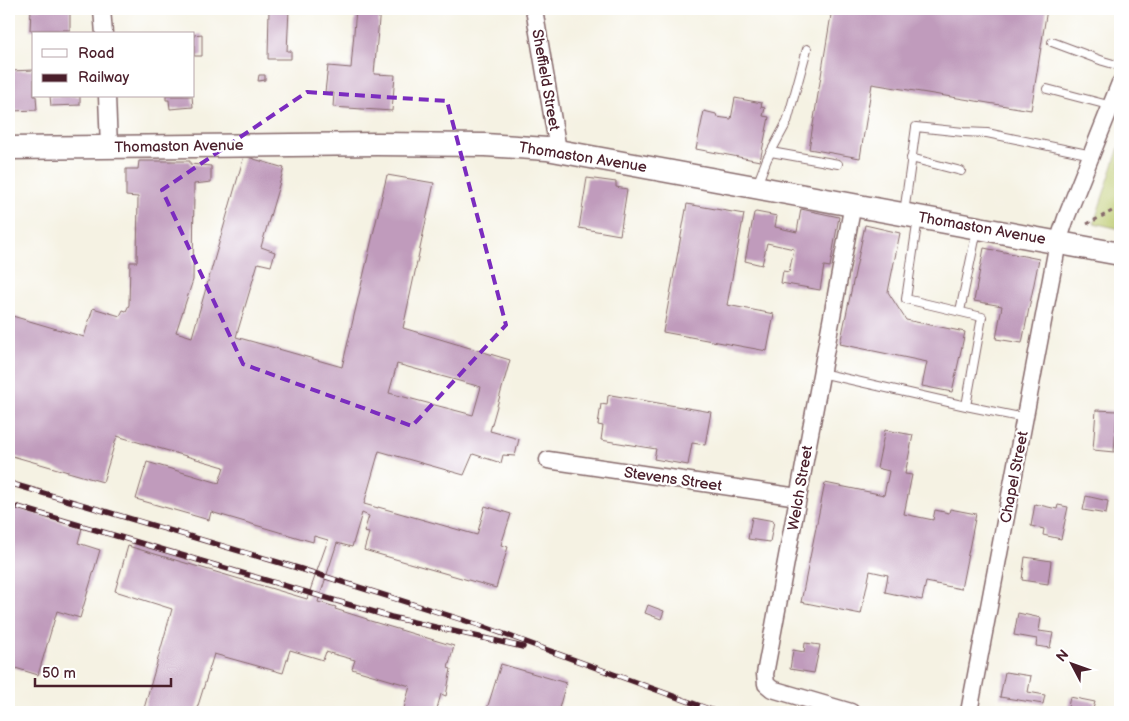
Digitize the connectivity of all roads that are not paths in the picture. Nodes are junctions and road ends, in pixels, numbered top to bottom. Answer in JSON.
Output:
{"nodes":[{"id":1,"x":102,"y":9,"type":"edge"},
{"id":2,"x":534,"y":9,"type":"edge"},
{"id":3,"x":104,"y":32,"type":"edge"},
{"id":4,"x":1052,"y":42,"type":"dead end"},
{"id":5,"x":807,"y":49,"type":"dead end"},
{"id":6,"x":1120,"y":66,"type":"edge"},
{"id":7,"x":1120,"y":83,"type":"edge"},
{"id":8,"x":1047,"y":89,"type":"dead end"},
{"id":9,"x":107,"y":98,"type":"edge"},
{"id":10,"x":1112,"y":106,"type":"junction"},
{"id":11,"x":109,"y":147,"type":"junction"},
{"id":12,"x":9,"y":148,"type":"edge"},
{"id":13,"x":558,"y":150,"type":"junction"},
{"id":14,"x":771,"y":152,"type":"junction"},
{"id":15,"x":1092,"y":155,"type":"junction"},
{"id":16,"x":911,"y":158,"type":"junction"},
{"id":17,"x":838,"y":164,"type":"dead end"},
{"id":18,"x":961,"y":171,"type":"dead end"},
{"id":19,"x":757,"y":186,"type":"junction"},
{"id":20,"x":853,"y":204,"type":"junction"},
{"id":21,"x":912,"y":215,"type":"junction"},
{"id":22,"x":977,"y":227,"type":"junction"},
{"id":23,"x":1058,"y":242,"type":"junction"},
{"id":24,"x":1120,"y":254,"type":"edge"},
{"id":25,"x":960,"y":311,"type":"junction"},
{"id":26,"x":821,"y":373,"type":"junction"},
{"id":27,"x":966,"y":406,"type":"junction"},
{"id":28,"x":1025,"y":418,"type":"junction"},
{"id":29,"x":548,"y":460,"type":"dead end"},
{"id":30,"x":798,"y":497,"type":"junction"},
{"id":31,"x":851,"y":712,"type":"edge"},
{"id":32,"x":969,"y":712,"type":"edge"}],
"edges":[{"from":1,"to":3,"type":"street"},
{"from":2,"to":13,"type":"street","name":"Sheffield Street"},
{"from":4,"to":6,"type":"lane"},
{"from":5,"to":14,"type":"lane"},
{"from":7,"to":10,"type":"street","name":"Chapel Street"},
{"from":8,"to":10,"type":"lane"},
{"from":9,"to":11,"type":"street"},
{"from":10,"to":15,"type":"street","name":"Chapel Street"},
{"from":11,"to":12,"type":"main road","name":"Thomaston Avenue"},
{"from":11,"to":13,"type":"main road","name":"Thomaston Avenue"},
{"from":13,"to":19,"type":"main road","name":"Thomaston Avenue"},
{"from":14,"to":17,"type":"lane"},
{"from":14,"to":19,"type":"lane"},
{"from":15,"to":16,"type":"lane"},
{"from":15,"to":23,"type":"street","name":"Chapel Street"},
{"from":16,"to":18,"type":"lane"},
{"from":16,"to":21,"type":"lane"},
{"from":19,"to":20,"type":"main road","name":"Thomaston Avenue"},
{"from":20,"to":21,"type":"main road","name":"Thomaston Avenue"},
{"from":20,"to":26,"type":"street","name":"Welch Street"},
{"from":21,"to":22,"type":"main road","name":"Thomaston Avenue"},
{"from":21,"to":25,"type":"lane"},
{"from":22,"to":23,"type":"main road","name":"Thomaston Avenue"},
{"from":22,"to":25,"type":"lane"},
{"from":23,"to":24,"type":"main road","name":"Thomaston Avenue"},
{"from":23,"to":28,"type":"street","name":"Chapel Street"},
{"from":25,"to":27,"type":"lane"},
{"from":26,"to":27,"type":"lane"},
{"from":26,"to":30,"type":"street","name":"Welch Street"},
{"from":27,"to":28,"type":"lane"},
{"from":28,"to":32,"type":"street","name":"Chapel Street"},
{"from":29,"to":30,"type":"street","name":"Stevens Street"},
{"from":30,"to":31,"type":"street","name":"Welch Street"}]}
